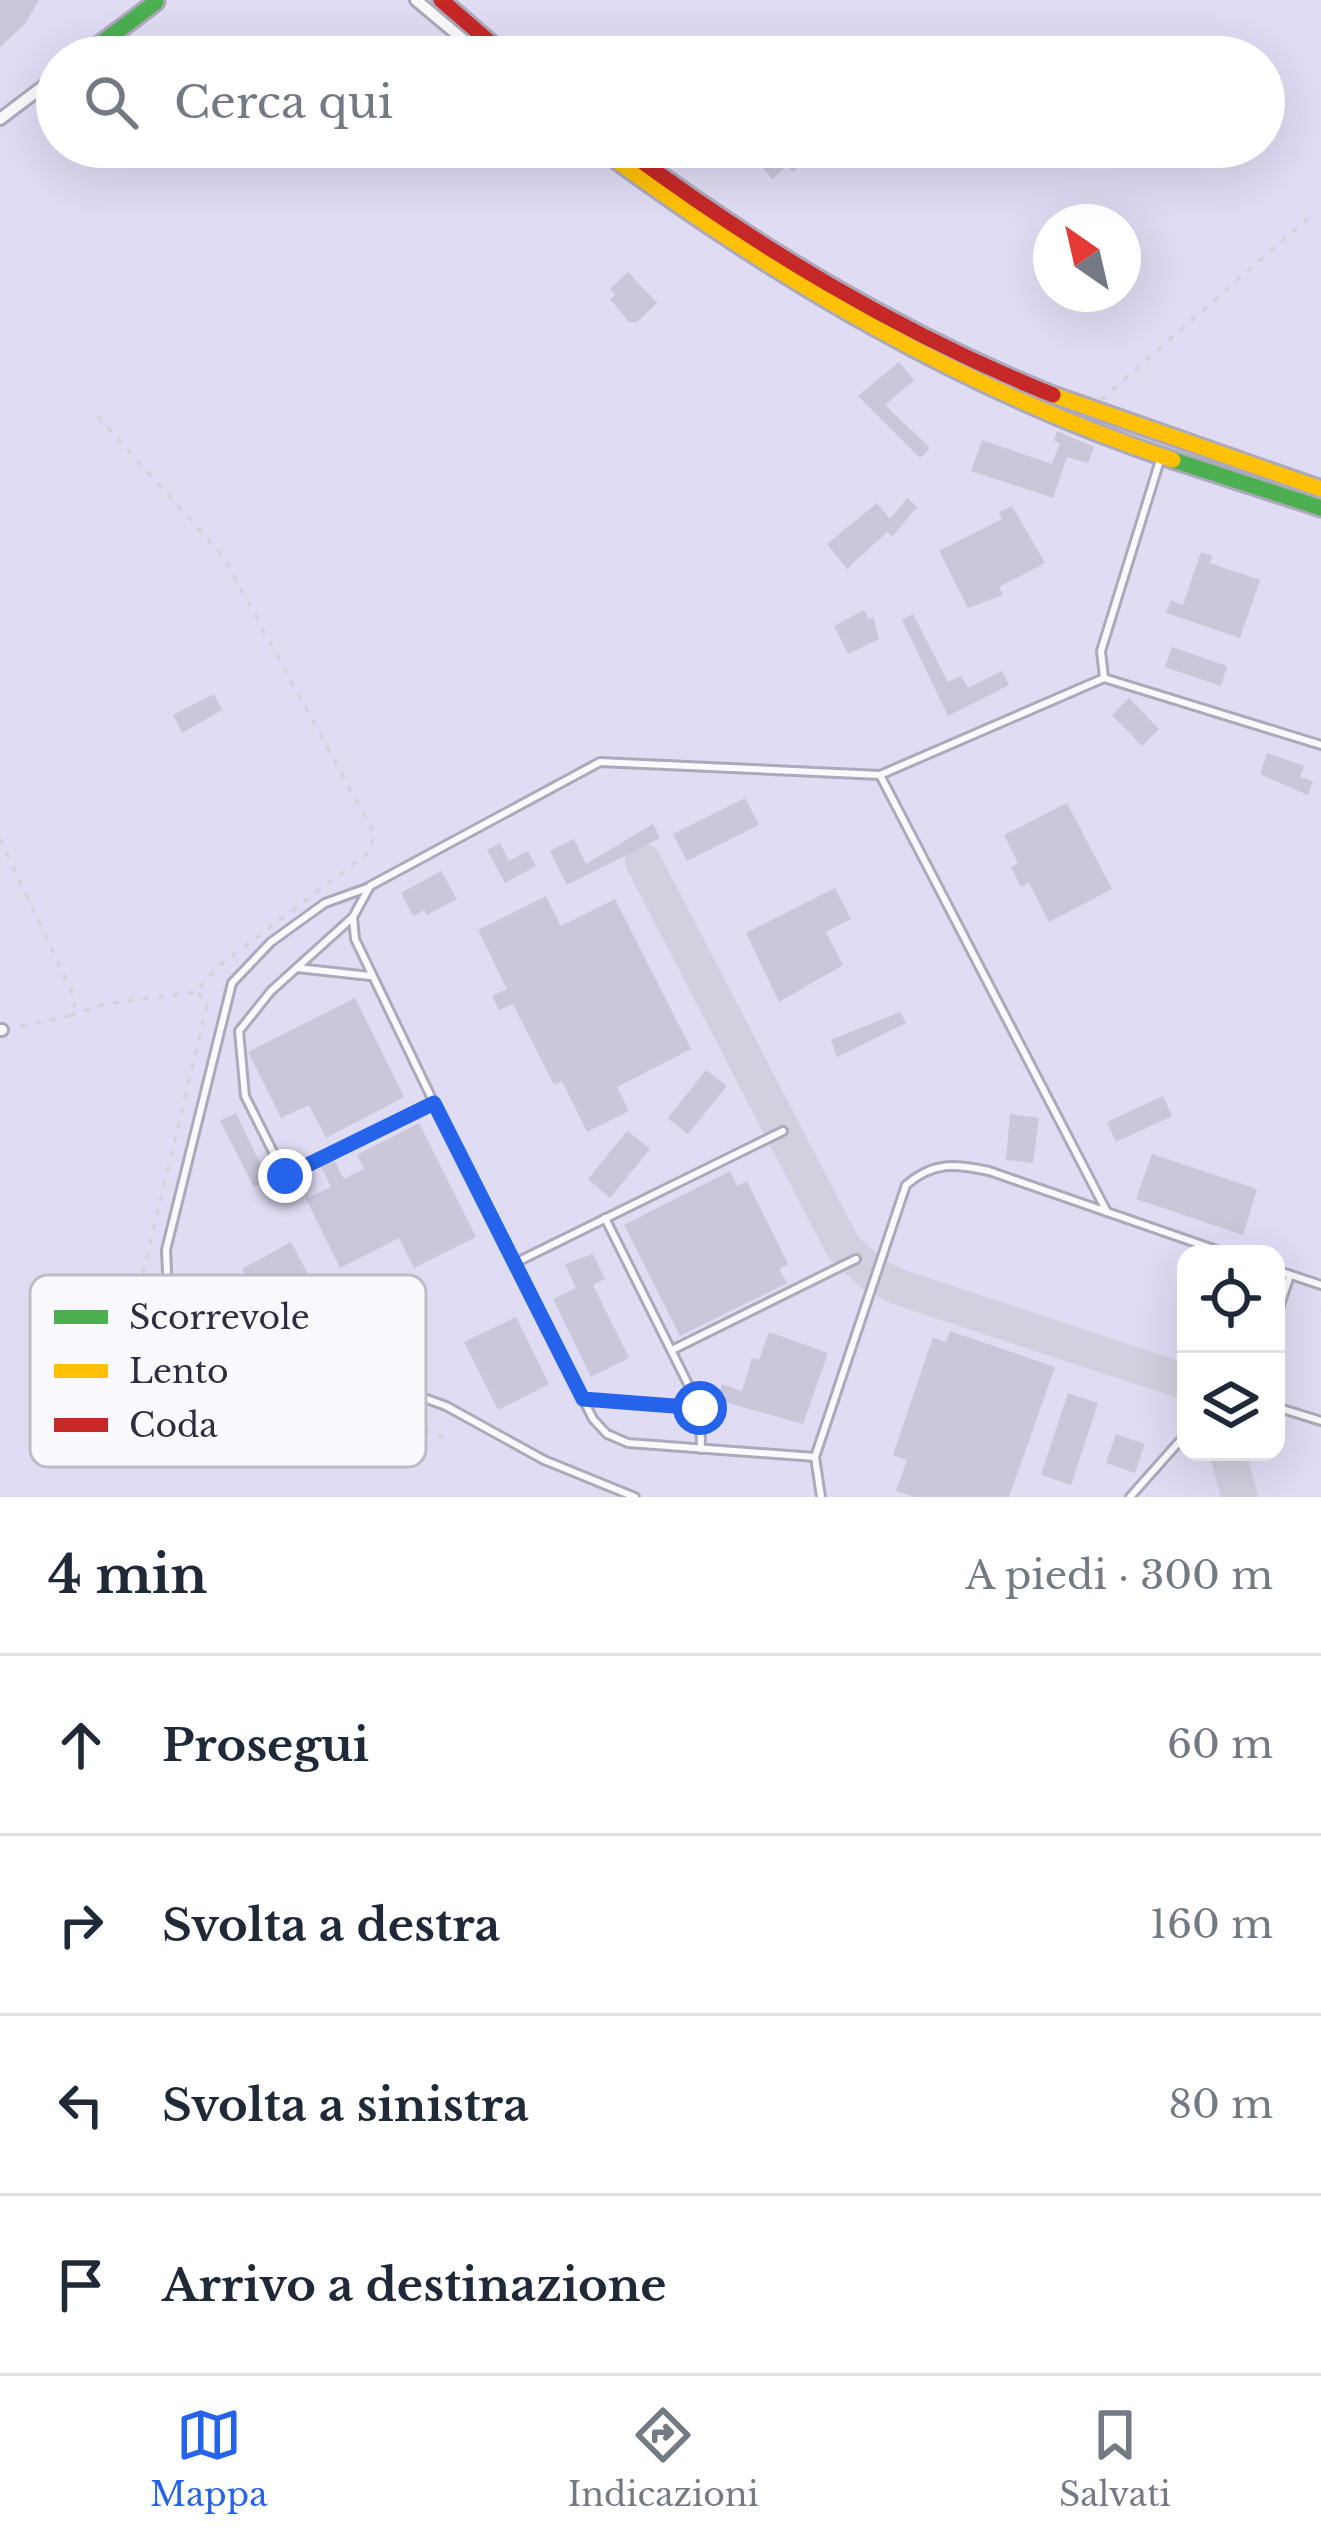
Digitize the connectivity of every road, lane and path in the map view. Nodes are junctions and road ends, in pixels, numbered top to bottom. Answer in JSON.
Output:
{"nodes":[{"id":1,"x":416,"y":0,"type":"edge"},
{"id":2,"x":441,"y":0,"type":"edge"},
{"id":3,"x":155,"y":2,"type":"edge"},
{"id":4,"x":110,"y":36,"type":"edge"},
{"id":5,"x":459,"y":36,"type":"edge"},
{"id":6,"x":483,"y":36,"type":"edge"},
{"id":7,"x":36,"y":92,"type":"edge"},
{"id":8,"x":0,"y":119,"type":"edge"},
{"id":9,"x":629,"y":168,"type":"edge"},
{"id":10,"x":654,"y":168,"type":"edge"},
{"id":11,"x":1315,"y":212,"type":"dead end"},
{"id":12,"x":92,"y":410,"type":"dead end"},
{"id":13,"x":1092,"y":410,"type":"junction"},
{"id":14,"x":1161,"y":455,"type":"junction"},
{"id":15,"x":1321,"y":489,"type":"edge"},
{"id":16,"x":1321,"y":508,"type":"edge"},
{"id":17,"x":1104,"y":678,"type":"junction"},
{"id":18,"x":1321,"y":746,"type":"edge"},
{"id":19,"x":880,"y":775,"type":"junction"},
{"id":20,"x":0,"y":838,"type":"edge"},
{"id":21,"x":370,"y":886,"type":"junction"},
{"id":22,"x":353,"y":917,"type":"junction"},
{"id":23,"x":296,"y":968,"type":"junction"},
{"id":24,"x":370,"y":976,"type":"junction"},
{"id":25,"x":197,"y":992,"type":"junction"},
{"id":26,"x":70,"y":1016,"type":"junction"},
{"id":27,"x":1,"y":1030,"type":"edge"},
{"id":28,"x":434,"y":1103,"type":"junction"},
{"id":29,"x":783,"y":1131,"type":"dead end"},
{"id":30,"x":1107,"y":1212,"type":"junction"},
{"id":31,"x":604,"y":1219,"type":"junction"},
{"id":32,"x":1202,"y":1245,"type":"edge"},
{"id":33,"x":856,"y":1259,"type":"dead end"},
{"id":34,"x":515,"y":1263,"type":"junction"},
{"id":35,"x":1285,"y":1273,"type":"edge"},
{"id":36,"x":143,"y":1275,"type":"edge"},
{"id":37,"x":167,"y":1275,"type":"edge"},
{"id":38,"x":1291,"y":1275,"type":"junction"},
{"id":39,"x":1321,"y":1285,"type":"edge"},
{"id":40,"x":1285,"y":1292,"type":"edge"},
{"id":41,"x":672,"y":1350,"type":"junction"},
{"id":42,"x":426,"y":1399,"type":"edge"},
{"id":43,"x":583,"y":1399,"type":"junction"},
{"id":44,"x":700,"y":1408,"type":"junction"},
{"id":45,"x":1285,"y":1410,"type":"edge"},
{"id":46,"x":1321,"y":1421,"type":"edge"},
{"id":47,"x":426,"y":1430,"type":"edge"},
{"id":48,"x":451,"y":1440,"type":"dead end"},
{"id":49,"x":1177,"y":1444,"type":"edge"},
{"id":50,"x":701,"y":1449,"type":"junction"},
{"id":51,"x":814,"y":1457,"type":"junction"},
{"id":52,"x":635,"y":1497,"type":"edge"},
{"id":53,"x":820,"y":1497,"type":"edge"},
{"id":54,"x":1130,"y":1497,"type":"edge"}],
"edges":[{"from":1,"to":5,"type":"street"},
{"from":2,"to":6,"type":"street"},
{"from":3,"to":4,"type":"street"},
{"from":7,"to":8,"type":"street"},
{"from":9,"to":14,"type":"street"},
{"from":10,"to":13,"type":"street"},
{"from":11,"to":13,"type":"path"},
{"from":12,"to":25,"type":"path"},
{"from":13,"to":15,"type":"street"},
{"from":14,"to":16,"type":"street"},
{"from":14,"to":17,"type":"lane"},
{"from":17,"to":18,"type":"lane"},
{"from":17,"to":19,"type":"lane"},
{"from":19,"to":21,"type":"lane"},
{"from":19,"to":30,"type":"lane"},
{"from":20,"to":26,"type":"path"},
{"from":21,"to":22,"type":"lane"},
{"from":21,"to":37,"type":"lane"},
{"from":22,"to":23,"type":"lane"},
{"from":22,"to":24,"type":"lane"},
{"from":23,"to":24,"type":"lane"},
{"from":23,"to":28,"type":"lane"},
{"from":24,"to":28,"type":"lane"},
{"from":25,"to":26,"type":"path"},
{"from":25,"to":36,"type":"path"},
{"from":26,"to":27,"type":"path"},
{"from":28,"to":34,"type":"lane"},
{"from":29,"to":31,"type":"lane"},
{"from":30,"to":32,"type":"lane"},
{"from":30,"to":51,"type":"lane"},
{"from":31,"to":34,"type":"lane"},
{"from":31,"to":41,"type":"lane"},
{"from":33,"to":41,"type":"lane"},
{"from":34,"to":43,"type":"lane"},
{"from":35,"to":38,"type":"lane"},
{"from":38,"to":39,"type":"lane"},
{"from":38,"to":40,"type":"lane"},
{"from":41,"to":44,"type":"lane"},
{"from":42,"to":52,"type":"lane"},
{"from":43,"to":44,"type":"lane"},
{"from":43,"to":50,"type":"lane"},
{"from":44,"to":50,"type":"lane"},
{"from":45,"to":46,"type":"lane"},
{"from":47,"to":48,"type":"path"},
{"from":49,"to":54,"type":"lane"},
{"from":50,"to":51,"type":"lane"},
{"from":51,"to":53,"type":"lane"}]}
